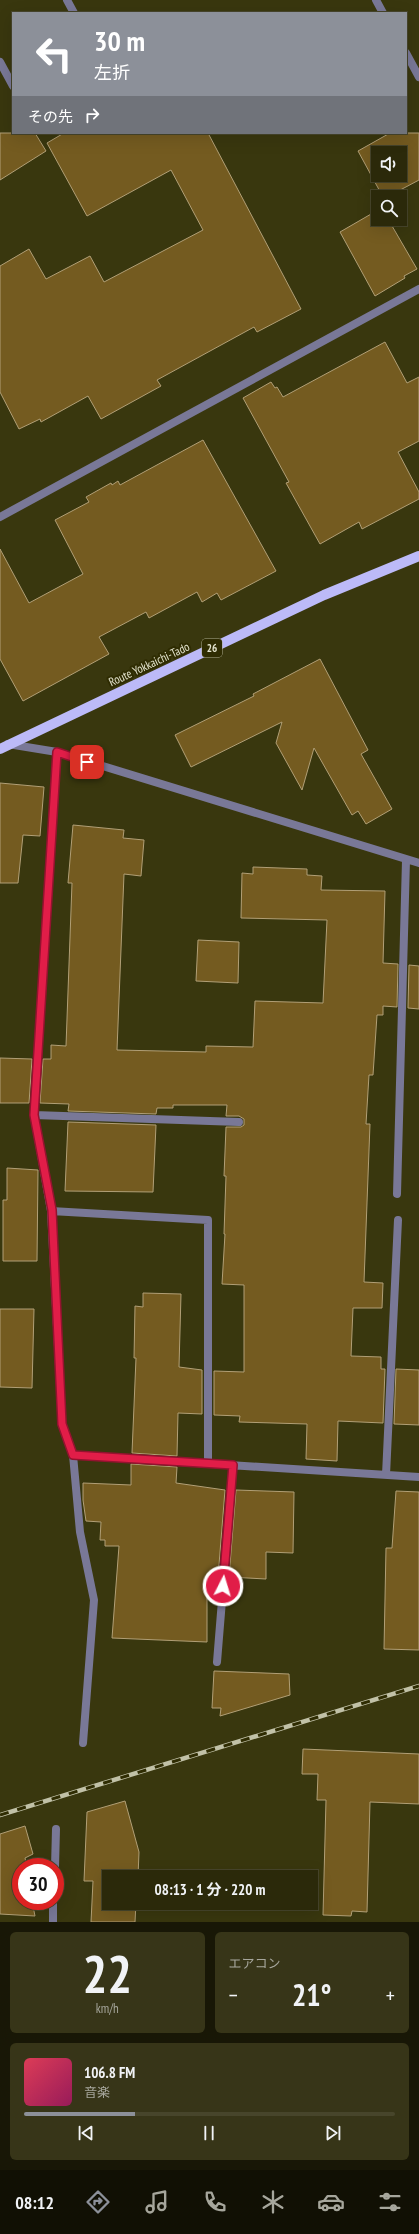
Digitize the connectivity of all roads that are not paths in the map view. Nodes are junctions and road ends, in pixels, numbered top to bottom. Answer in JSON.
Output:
{"nodes":[{"id":1,"x":67,"y":0,"type":"edge"},
{"id":2,"x":376,"y":0,"type":"edge"},
{"id":3,"x":73,"y":12,"type":"edge"},
{"id":4,"x":382,"y":12,"type":"edge"},
{"id":5,"x":407,"y":56,"type":"edge"},
{"id":6,"x":0,"y":62,"type":"edge"},
{"id":7,"x":419,"y":77,"type":"edge"},
{"id":8,"x":12,"y":84,"type":"edge"},
{"id":9,"x":419,"y":289,"type":"edge"},
{"id":10,"x":0,"y":517,"type":"edge"},
{"id":11,"x":419,"y":556,"type":"edge"},
{"id":12,"x":3,"y":745,"type":"edge"},
{"id":13,"x":57,"y":752,"type":"junction"},
{"id":14,"x":406,"y":860,"type":"junction"},
{"id":15,"x":419,"y":863,"type":"edge"},
{"id":16,"x":34,"y":1115,"type":"junction"},
{"id":17,"x":239,"y":1122,"type":"dead end"},
{"id":18,"x":397,"y":1194,"type":"dead end"},
{"id":19,"x":52,"y":1210,"type":"junction"},
{"id":20,"x":398,"y":1220,"type":"dead end"},
{"id":21,"x":73,"y":1455,"type":"junction"},
{"id":22,"x":208,"y":1464,"type":"junction"},
{"id":23,"x":233,"y":1465,"type":"junction"},
{"id":24,"x":386,"y":1475,"type":"junction"},
{"id":25,"x":419,"y":1477,"type":"edge"},
{"id":26,"x":217,"y":1662,"type":"dead end"},
{"id":27,"x":83,"y":1743,"type":"dead end"},
{"id":28,"x":56,"y":1829,"type":"dead end"},
{"id":29,"x":55,"y":1858,"type":"edge"},
{"id":30,"x":54,"y":1910,"type":"edge"},
{"id":31,"x":53,"y":1922,"type":"edge"}],
"edges":[{"from":1,"to":3,"type":"street"},
{"from":2,"to":4,"type":"street"},
{"from":5,"to":7,"type":"street"},
{"from":6,"to":8,"type":"street"},
{"from":9,"to":10,"type":"street"},
{"from":11,"to":12,"type":"main road","name":"Route Yokkaichi-Tado","number":"26"},
{"from":12,"to":13,"type":"street"},
{"from":13,"to":14,"type":"street"},
{"from":13,"to":16,"type":"street"},
{"from":14,"to":15,"type":"street"},
{"from":14,"to":18,"type":"street"},
{"from":16,"to":17,"type":"street"},
{"from":16,"to":19,"type":"street"},
{"from":19,"to":21,"type":"street"},
{"from":19,"to":22,"type":"street"},
{"from":20,"to":24,"type":"street"},
{"from":21,"to":22,"type":"street"},
{"from":21,"to":27,"type":"street"},
{"from":22,"to":23,"type":"street"},
{"from":23,"to":24,"type":"street"},
{"from":23,"to":26,"type":"street"},
{"from":24,"to":25,"type":"street"},
{"from":28,"to":29,"type":"street"},
{"from":30,"to":31,"type":"street"}]}
